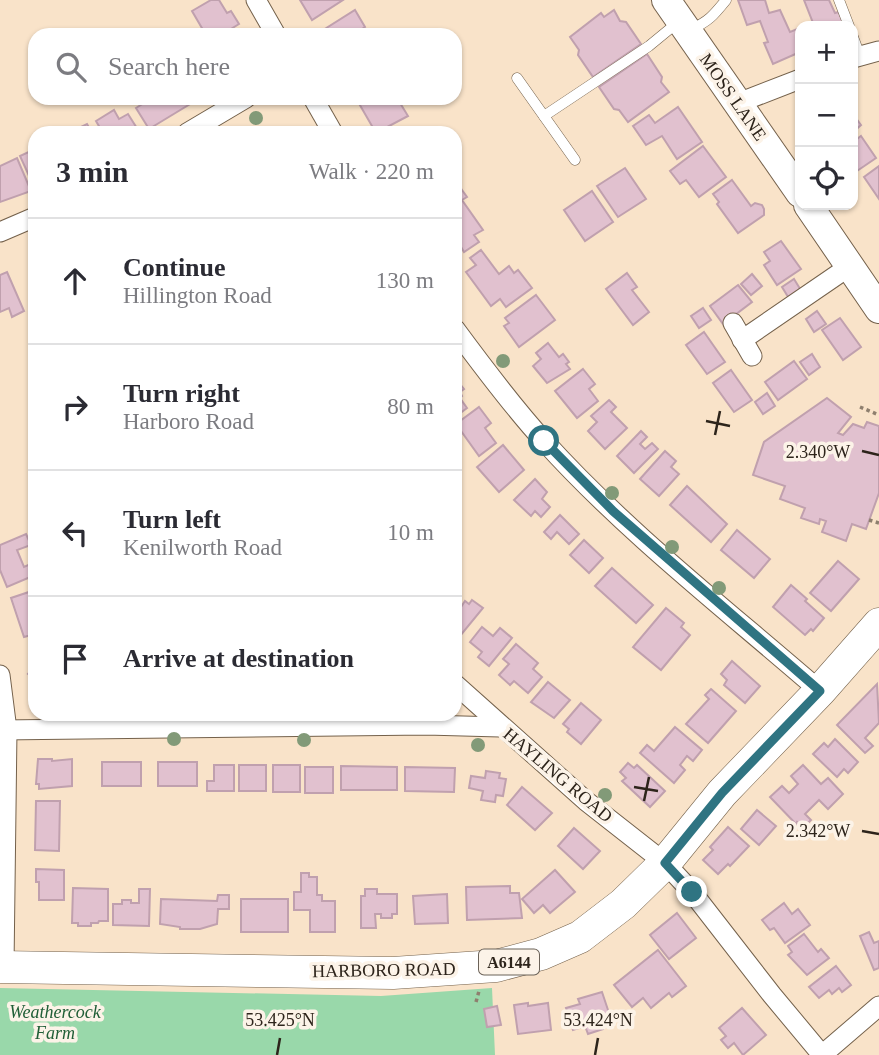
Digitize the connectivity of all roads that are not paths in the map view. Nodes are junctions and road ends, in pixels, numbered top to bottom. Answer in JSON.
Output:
{"nodes":[{"id":1,"x":256,"y":0,"type":"edge"},
{"id":2,"x":726,"y":0,"type":"edge"},
{"id":3,"x":839,"y":0,"type":"edge"},
{"id":4,"x":678,"y":18,"type":"edge"},
{"id":5,"x":847,"y":21,"type":"edge"},
{"id":6,"x":272,"y":28,"type":"edge"},
{"id":7,"x":858,"y":51,"type":"edge"},
{"id":8,"x":879,"y":51,"type":"edge"},
{"id":9,"x":517,"y":78,"type":"dead end"},
{"id":10,"x":795,"y":81,"type":"edge"},
{"id":11,"x":738,"y":103,"type":"junction"},
{"id":12,"x":234,"y":105,"type":"edge"},
{"id":13,"x":317,"y":105,"type":"edge"},
{"id":14,"x":544,"y":116,"type":"junction"},
{"id":15,"x":199,"y":126,"type":"edge"},
{"id":16,"x":329,"y":126,"type":"edge"},
{"id":17,"x":575,"y":160,"type":"dead end"},
{"id":18,"x":795,"y":186,"type":"edge"},
{"id":19,"x":811,"y":210,"type":"edge"},
{"id":20,"x":28,"y":220,"type":"edge"},
{"id":21,"x":0,"y":232,"type":"edge"},
{"id":22,"x":850,"y":266,"type":"junction"},
{"id":23,"x":879,"y":309,"type":"edge"},
{"id":24,"x":462,"y":338,"type":"edge"},
{"id":25,"x":742,"y":340,"type":"dead end"},
{"id":26,"x":879,"y":624,"type":"edge"},
{"id":27,"x":0,"y":675,"type":"edge"},
{"id":28,"x":462,"y":691,"type":"edge"},
{"id":29,"x":820,"y":691,"type":"junction"},
{"id":30,"x":388,"y":721,"type":"edge"},
{"id":31,"x":441,"y":721,"type":"edge"},
{"id":32,"x":500,"y":727,"type":"junction"},
{"id":33,"x":4,"y":730,"type":"edge"},
{"id":34,"x":665,"y":863,"type":"junction"},
{"id":35,"x":2,"y":967,"type":"edge"},
{"id":36,"x":879,"y":1006,"type":"edge"},
{"id":37,"x":822,"y":1055,"type":"edge"}],
"edges":[{"from":1,"to":6,"type":"street"},
{"from":2,"to":4,"type":"lane"},
{"from":3,"to":5,"type":"lane"},
{"from":4,"to":11,"type":"street","name":"MOSS LANE"},
{"from":4,"to":14,"type":"lane"},
{"from":7,"to":8,"type":"street"},
{"from":9,"to":14,"type":"lane"},
{"from":10,"to":11,"type":"street"},
{"from":11,"to":18,"type":"street","name":"MOSS LANE"},
{"from":12,"to":15,"type":"street"},
{"from":13,"to":16,"type":"street"},
{"from":14,"to":17,"type":"lane"},
{"from":19,"to":22,"type":"street"},
{"from":20,"to":21,"type":"street"},
{"from":22,"to":23,"type":"street"},
{"from":22,"to":25,"type":"street"},
{"from":24,"to":29,"type":"street"},
{"from":26,"to":29,"type":"main road","name":"HARBORO ROAD","number":"A6144"},
{"from":27,"to":33,"type":"street"},
{"from":28,"to":32,"type":"street","name":"HAYLING ROAD"},
{"from":29,"to":34,"type":"main road","name":"HARBORO ROAD","number":"A6144"},
{"from":30,"to":33,"type":"street"},
{"from":31,"to":32,"type":"street"},
{"from":32,"to":34,"type":"street","name":"HAYLING ROAD"},
{"from":33,"to":35,"type":"street"},
{"from":34,"to":35,"type":"main road","name":"HARBORO ROAD","number":"A6144"},
{"from":34,"to":37,"type":"street","name":"HAYLING ROAD"},
{"from":36,"to":37,"type":"street"}]}
